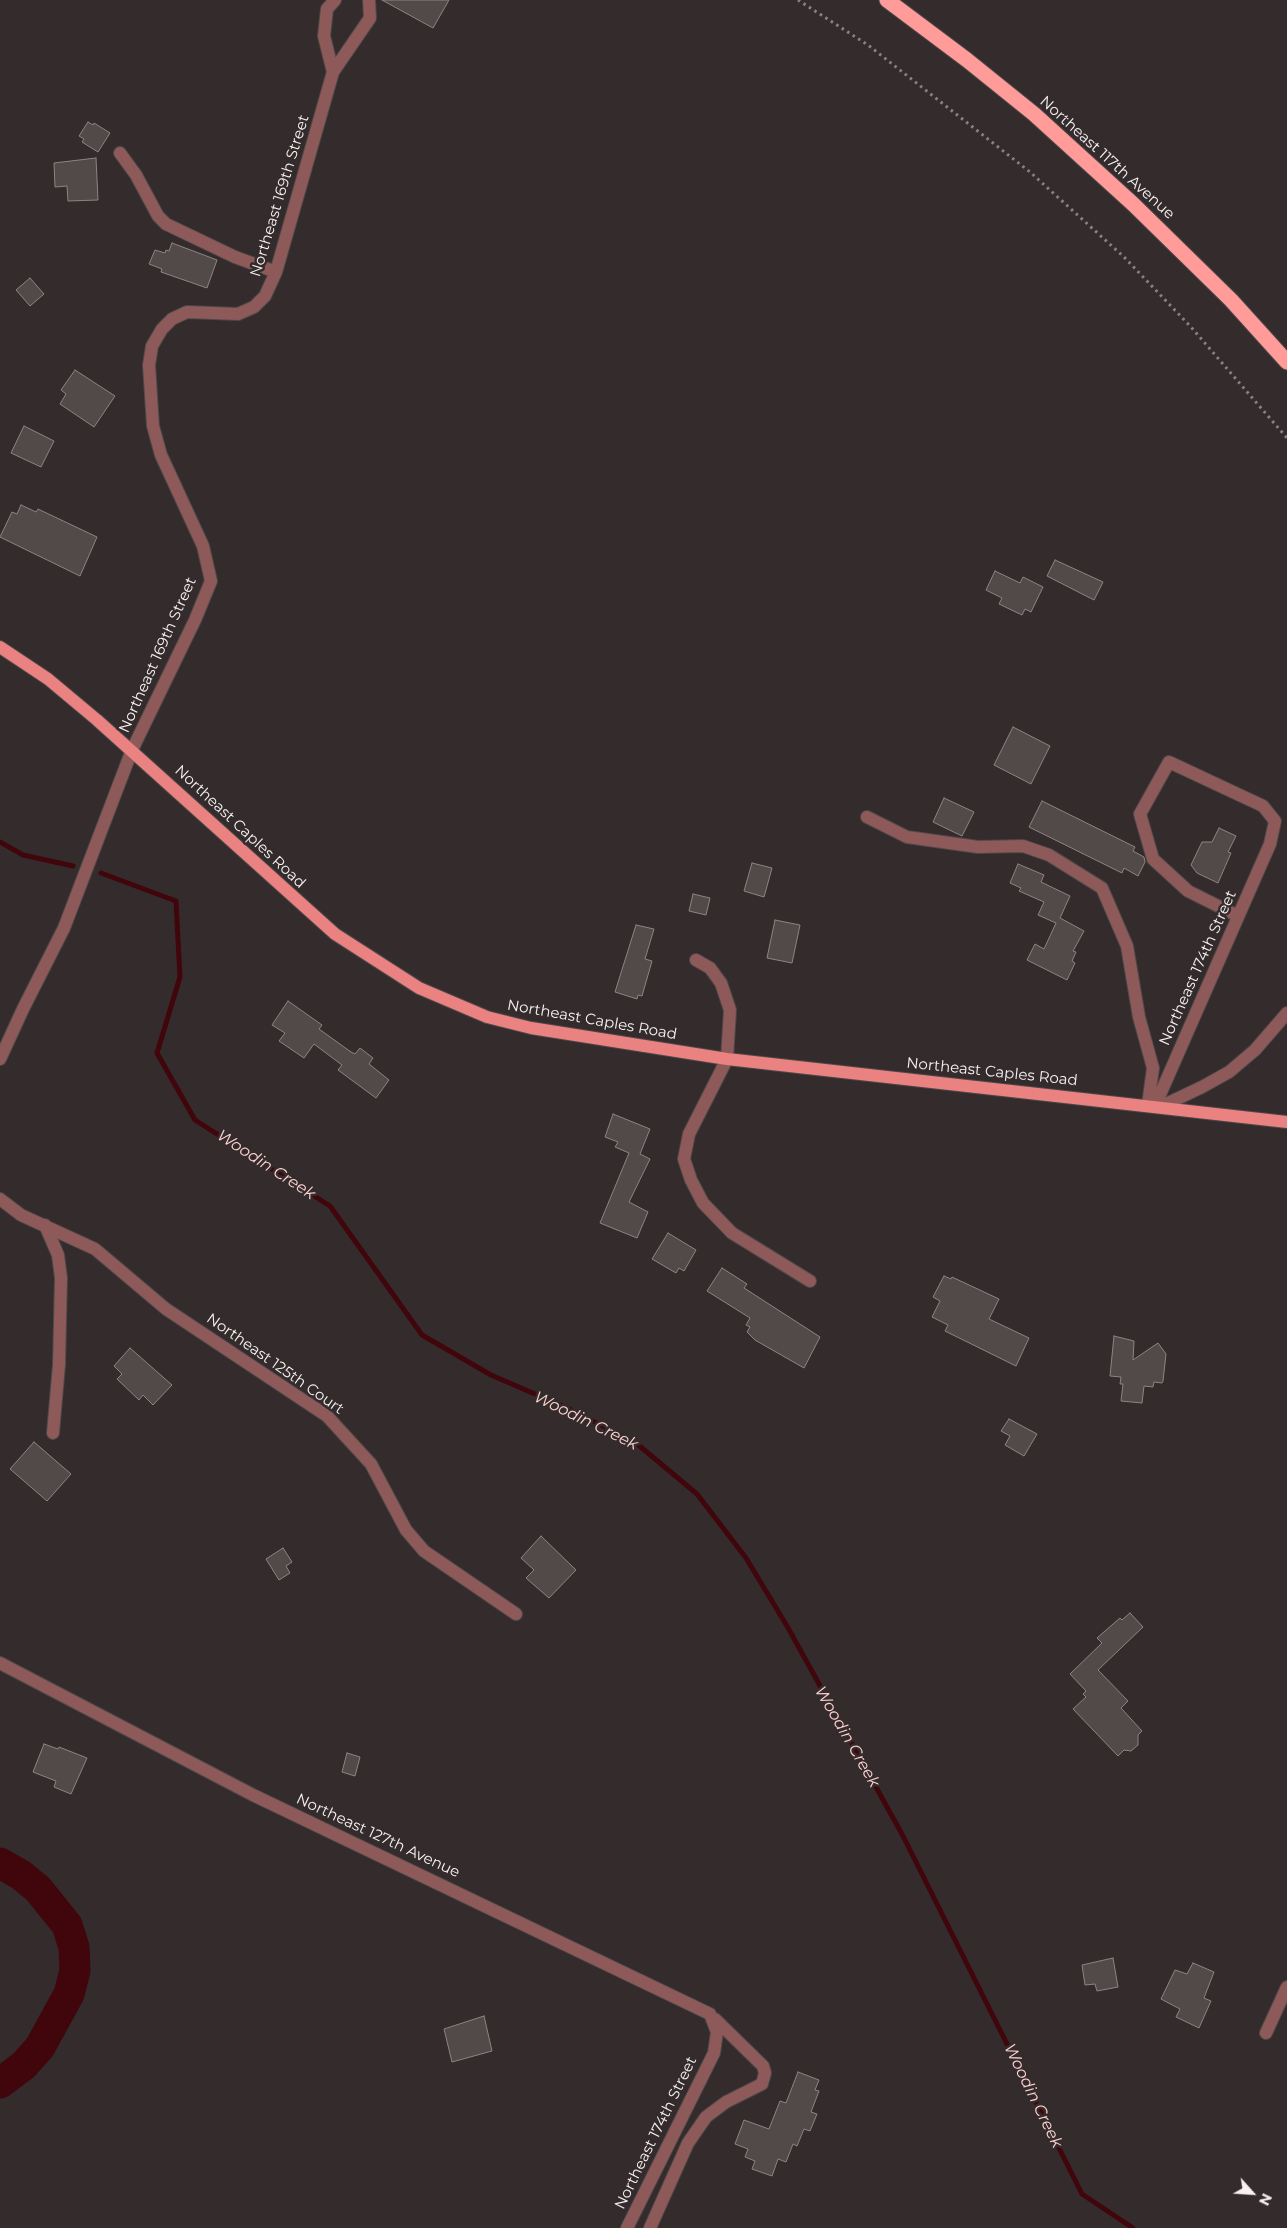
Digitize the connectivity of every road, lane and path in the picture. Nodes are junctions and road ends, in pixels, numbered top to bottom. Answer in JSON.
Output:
{"nodes":[{"id":1,"x":335,"y":0,"type":"edge"},
{"id":2,"x":368,"y":0,"type":"edge"},
{"id":3,"x":798,"y":0,"type":"edge"},
{"id":4,"x":887,"y":0,"type":"edge"},
{"id":5,"x":333,"y":72,"type":"junction"},
{"id":6,"x":120,"y":152,"type":"dead end"},
{"id":7,"x":276,"y":272,"type":"junction"},
{"id":8,"x":1287,"y":362,"type":"edge"},
{"id":9,"x":1287,"y":438,"type":"edge"},
{"id":10,"x":0,"y":647,"type":"edge"},
{"id":11,"x":132,"y":750,"type":"junction"},
{"id":12,"x":867,"y":817,"type":"dead end"},
{"id":13,"x":1238,"y":916,"type":"junction"},
{"id":14,"x":696,"y":960,"type":"dead end"},
{"id":15,"x":1287,"y":1013,"type":"edge"},
{"id":16,"x":0,"y":1059,"type":"edge"},
{"id":17,"x":727,"y":1059,"type":"junction"},
{"id":18,"x":1154,"y":1106,"type":"junction"},
{"id":19,"x":1287,"y":1122,"type":"edge"},
{"id":20,"x":0,"y":1199,"type":"edge"},
{"id":21,"x":46,"y":1225,"type":"junction"},
{"id":22,"x":810,"y":1282,"type":"dead end"},
{"id":23,"x":53,"y":1433,"type":"dead end"},
{"id":24,"x":516,"y":1614,"type":"dead end"},
{"id":25,"x":0,"y":1663,"type":"edge"},
{"id":26,"x":1287,"y":1987,"type":"edge"},
{"id":27,"x":710,"y":2014,"type":"junction"},
{"id":28,"x":1266,"y":2033,"type":"dead end"},
{"id":29,"x":627,"y":2228,"type":"edge"},
{"id":30,"x":650,"y":2228,"type":"edge"}],
"edges":[{"from":1,"to":5,"type":"street"},
{"from":2,"to":5,"type":"street"},
{"from":3,"to":9,"type":"path"},
{"from":4,"to":8,"type":"highway","name":"Northeast 117th Avenue"},
{"from":5,"to":7,"type":"street","name":"Northeast 169th Street"},
{"from":6,"to":7,"type":"street"},
{"from":7,"to":11,"type":"street","name":"Northeast 169th Street"},
{"from":10,"to":11,"type":"main road","name":"Northeast Caples Road"},
{"from":11,"to":16,"type":"street","name":"Northeast 169th Street"},
{"from":11,"to":17,"type":"main road","name":"Northeast Caples Road"},
{"from":12,"to":18,"type":"street"},
{"from":13,"to":13,"type":"street","name":"Northeast 174th Street"},
{"from":13,"to":18,"type":"street","name":"Northeast 174th Street"},
{"from":14,"to":17,"type":"street"},
{"from":15,"to":18,"type":"street"},
{"from":17,"to":18,"type":"main road","name":"Northeast Caples Road"},
{"from":17,"to":22,"type":"street"},
{"from":18,"to":19,"type":"main road","name":"Northeast Caples Road"},
{"from":20,"to":21,"type":"street","name":"Northeast 125th Court"},
{"from":21,"to":23,"type":"street"},
{"from":21,"to":24,"type":"street","name":"Northeast 125th Court"},
{"from":25,"to":27,"type":"street","name":"Northeast 127th Avenue"},
{"from":26,"to":28,"type":"street"},
{"from":27,"to":29,"type":"street","name":"Northeast 174th Street"},
{"from":27,"to":30,"type":"street","name":"Northeast 127th Avenue"}]}
